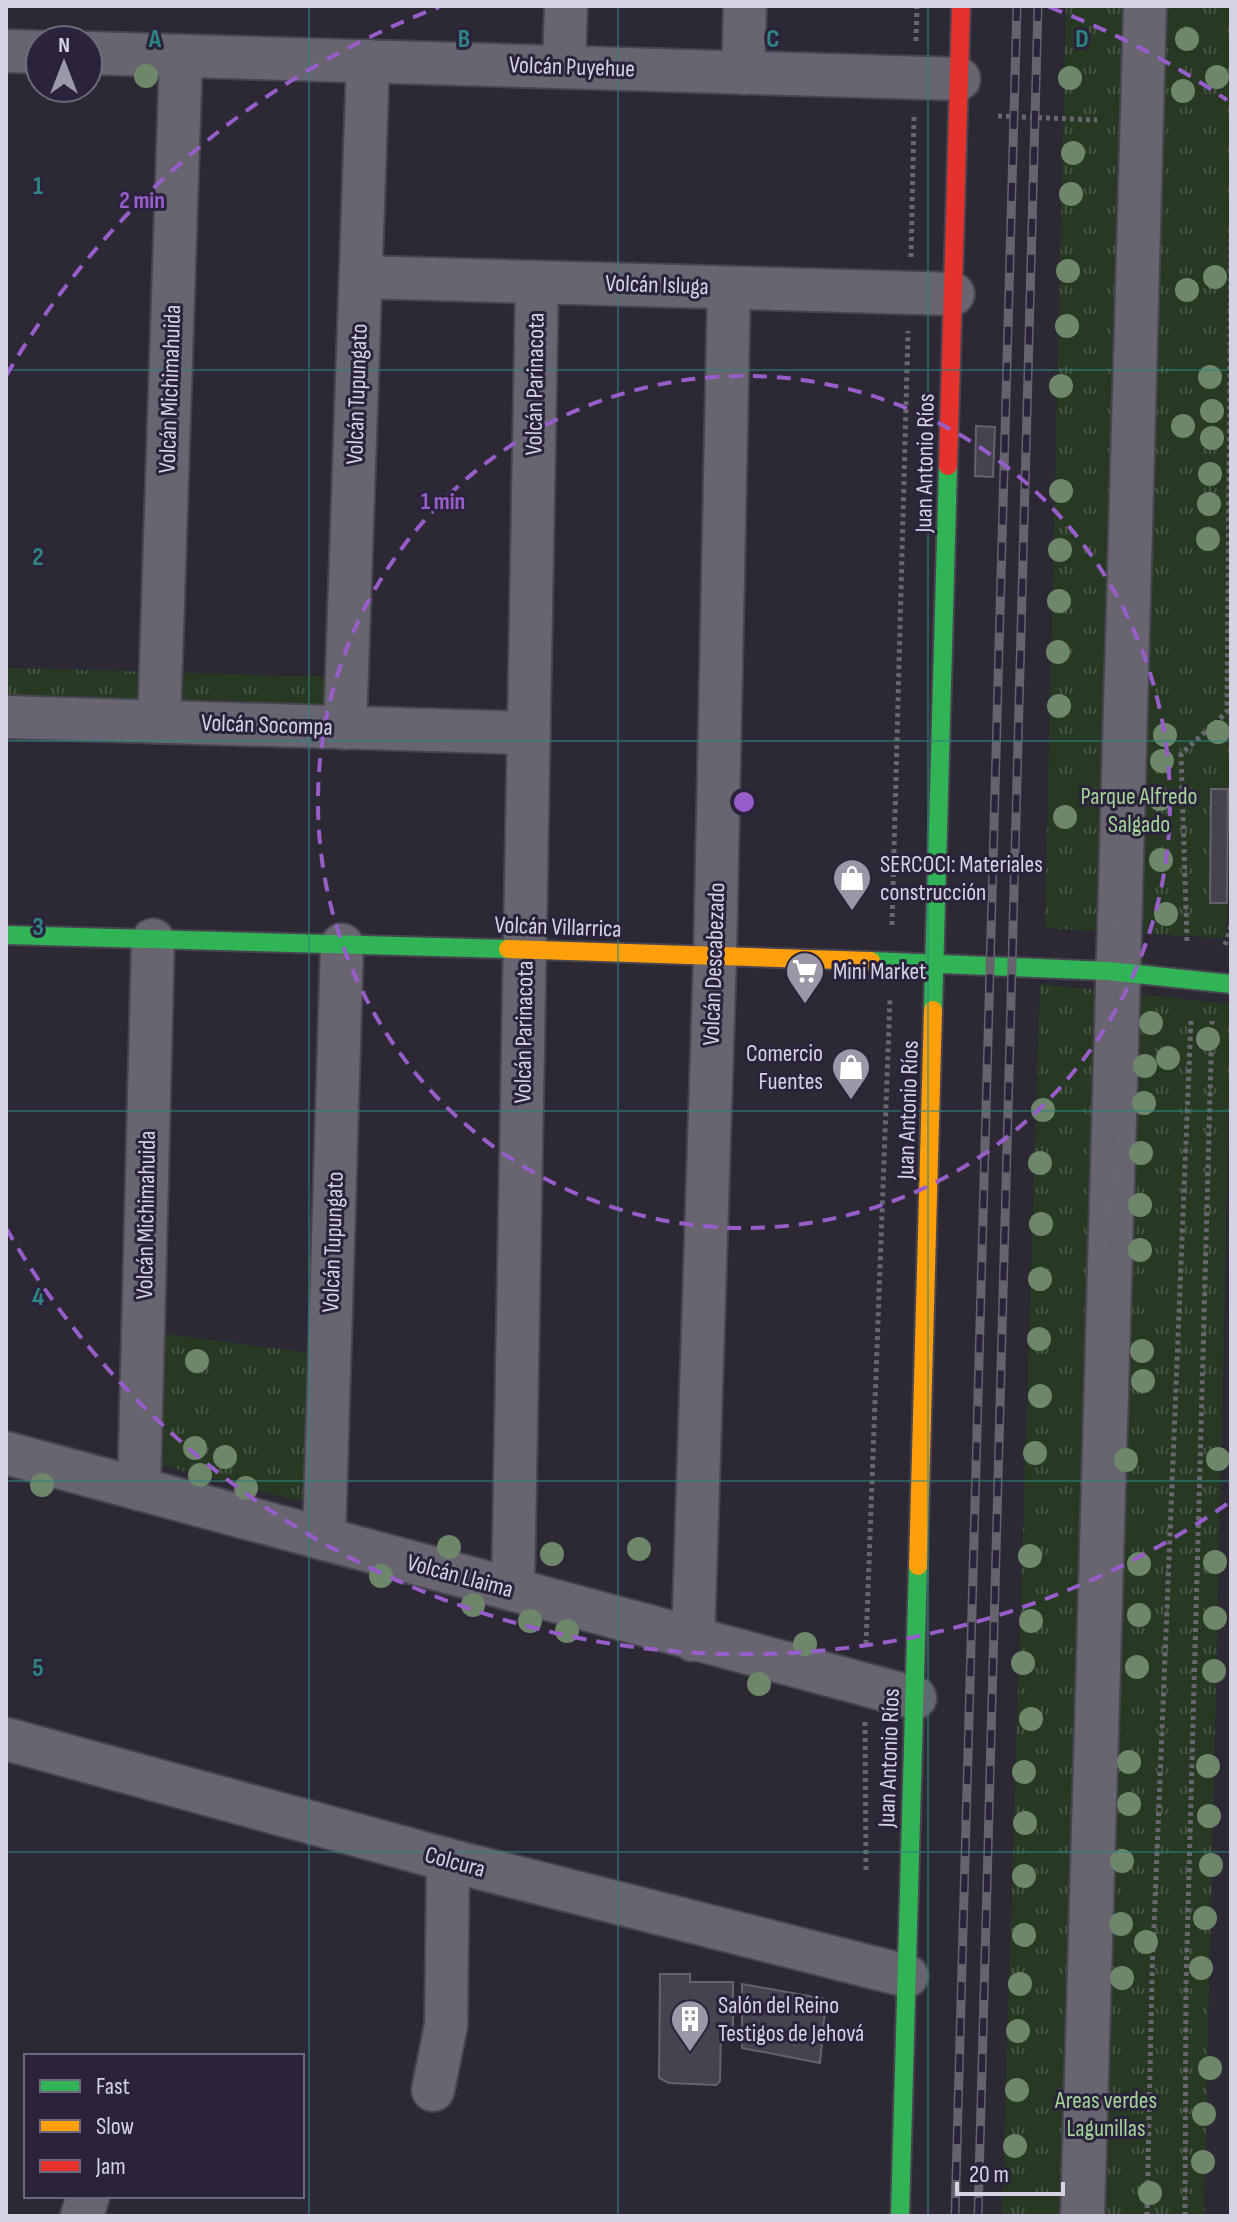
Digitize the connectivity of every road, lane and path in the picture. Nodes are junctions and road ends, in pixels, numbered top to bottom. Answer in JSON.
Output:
{"nodes":[{"id":1,"x":566,"y":6,"type":"edge"},
{"id":2,"x":745,"y":6,"type":"edge"},
{"id":3,"x":917,"y":6,"type":"edge"},
{"id":4,"x":961,"y":6,"type":"edge"},
{"id":5,"x":1135,"y":6,"type":"edge"},
{"id":6,"x":1155,"y":6,"type":"edge"},
{"id":7,"x":104,"y":54,"type":"edge"},
{"id":8,"x":181,"y":56,"type":"junction"},
{"id":9,"x":368,"y":61,"type":"junction"},
{"id":10,"x":564,"y":67,"type":"junction"},
{"id":11,"x":743,"y":73,"type":"junction"},
{"id":12,"x":915,"y":77,"type":"junction"},
{"id":13,"x":958,"y":99,"type":"junction"},
{"id":14,"x":1097,"y":120,"type":"dead end"},
{"id":15,"x":1231,"y":238,"type":"edge"},
{"id":16,"x":361,"y":277,"type":"junction"},
{"id":17,"x":537,"y":282,"type":"junction"},
{"id":18,"x":729,"y":288,"type":"junction"},
{"id":19,"x":910,"y":293,"type":"junction"},
{"id":20,"x":953,"y":294,"type":"junction"},
{"id":21,"x":6,"y":717,"type":"edge"},
{"id":22,"x":159,"y":722,"type":"junction"},
{"id":23,"x":345,"y":728,"type":"junction"},
{"id":24,"x":529,"y":733,"type":"junction"},
{"id":25,"x":1231,"y":926,"type":"edge"},
{"id":26,"x":6,"y":935,"type":"edge"},
{"id":27,"x":153,"y":940,"type":"junction"},
{"id":28,"x":342,"y":945,"type":"junction"},
{"id":29,"x":526,"y":950,"type":"junction"},
{"id":30,"x":715,"y":956,"type":"junction"},
{"id":31,"x":891,"y":962,"type":"junction"},
{"id":32,"x":936,"y":964,"type":"junction"},
{"id":33,"x":1119,"y":972,"type":"junction"},
{"id":34,"x":1188,"y":977,"type":"junction"},
{"id":35,"x":1222,"y":983,"type":"edge"},
{"id":36,"x":6,"y":1453,"type":"edge"},
{"id":37,"x":139,"y":1489,"type":"junction"},
{"id":38,"x":324,"y":1539,"type":"junction"},
{"id":39,"x":513,"y":1590,"type":"junction"},
{"id":40,"x":693,"y":1640,"type":"junction"},
{"id":41,"x":865,"y":1687,"type":"junction"},
{"id":42,"x":915,"y":1698,"type":"junction"},
{"id":43,"x":6,"y":1739,"type":"edge"},
{"id":44,"x":448,"y":1860,"type":"junction"},
{"id":45,"x":867,"y":1888,"type":"dead end"},
{"id":46,"x":907,"y":1976,"type":"junction"},
{"id":47,"x":433,"y":2090,"type":"dead end"},
{"id":48,"x":900,"y":2216,"type":"edge"},
{"id":49,"x":1072,"y":2216,"type":"edge"},
{"id":50,"x":1093,"y":2216,"type":"edge"},
{"id":51,"x":1147,"y":2216,"type":"edge"},
{"id":52,"x":1185,"y":2216,"type":"edge"}],
"edges":[{"from":1,"to":10,"type":"street"},
{"from":2,"to":11,"type":"street"},
{"from":3,"to":12,"type":"path"},
{"from":4,"to":13,"type":"main road","name":"Juan Antonio Ríos"},
{"from":5,"to":33,"type":"lane"},
{"from":6,"to":33,"type":"lane"},
{"from":7,"to":8,"type":"street","name":"Volcán Puyehue"},
{"from":8,"to":9,"type":"street","name":"Volcán Puyehue"},
{"from":8,"to":22,"type":"street","name":"Volcán Michimahuida"},
{"from":9,"to":10,"type":"street","name":"Volcán Puyehue"},
{"from":9,"to":16,"type":"street","name":"Volcán Tupungato"},
{"from":10,"to":11,"type":"street","name":"Volcán Puyehue"},
{"from":11,"to":12,"type":"street","name":"Volcán Puyehue"},
{"from":12,"to":13,"type":"street","name":"Volcán Puyehue"},
{"from":12,"to":19,"type":"path"},
{"from":13,"to":14,"type":"path"},
{"from":13,"to":20,"type":"main road","name":"Juan Antonio Ríos"},
{"from":15,"to":34,"type":"path"},
{"from":16,"to":17,"type":"street","name":"Volcán Isluga"},
{"from":16,"to":23,"type":"street","name":"Volcán Tupungato"},
{"from":17,"to":18,"type":"street","name":"Volcán Isluga"},
{"from":17,"to":24,"type":"street","name":"Volcán Parinacota"},
{"from":18,"to":19,"type":"street","name":"Volcán Isluga"},
{"from":18,"to":30,"type":"street","name":"Volcán Descabezado"},
{"from":19,"to":20,"type":"street","name":"Volcán Isluga"},
{"from":19,"to":31,"type":"path"},
{"from":20,"to":32,"type":"main road","name":"Juan Antonio Ríos"},
{"from":21,"to":22,"type":"street","name":"Volcán Socompa"},
{"from":22,"to":23,"type":"street","name":"Volcán Socompa"},
{"from":23,"to":24,"type":"street","name":"Volcán Socompa"},
{"from":24,"to":29,"type":"street","name":"Volcán Parinacota"},
{"from":25,"to":35,"type":"path"},
{"from":26,"to":27,"type":"main road","name":"Volcán Villarrica"},
{"from":27,"to":28,"type":"main road","name":"Volcán Villarrica"},
{"from":27,"to":37,"type":"street","name":"Volcán Michimahuida"},
{"from":28,"to":29,"type":"main road","name":"Volcán Villarrica"},
{"from":28,"to":38,"type":"street","name":"Volcán Tupungato"},
{"from":29,"to":30,"type":"main road","name":"Volcán Villarrica"},
{"from":29,"to":39,"type":"street","name":"Volcán Parinacota"},
{"from":30,"to":31,"type":"main road","name":"Volcán Villarrica"},
{"from":30,"to":40,"type":"street","name":"Volcán Descabezado"},
{"from":31,"to":32,"type":"main road","name":"Volcán Villarrica"},
{"from":31,"to":41,"type":"path"},
{"from":32,"to":33,"type":"main road","name":"Volcán Villarrica"},
{"from":32,"to":42,"type":"main road","name":"Juan Antonio Ríos"},
{"from":33,"to":34,"type":"main road","name":"Volcán Villarrica"},
{"from":33,"to":49,"type":"lane"},
{"from":33,"to":50,"type":"lane"},
{"from":34,"to":35,"type":"main road","name":"Volcán Villarrica"},
{"from":34,"to":51,"type":"path"},
{"from":35,"to":52,"type":"path"},
{"from":36,"to":37,"type":"street","name":"Volcán Llaima"},
{"from":37,"to":38,"type":"street","name":"Volcán Llaima"},
{"from":38,"to":39,"type":"street","name":"Volcán Llaima"},
{"from":39,"to":40,"type":"street","name":"Volcán Llaima"},
{"from":40,"to":41,"type":"street","name":"Volcán Llaima"},
{"from":41,"to":42,"type":"street","name":"Volcán Llaima"},
{"from":41,"to":45,"type":"path"},
{"from":42,"to":46,"type":"main road","name":"Juan Antonio Ríos"},
{"from":43,"to":44,"type":"street","name":"Colcura"},
{"from":44,"to":46,"type":"street","name":"Colcura"},
{"from":44,"to":47,"type":"street"},
{"from":46,"to":48,"type":"main road","name":"Juan Antonio Ríos"}]}
